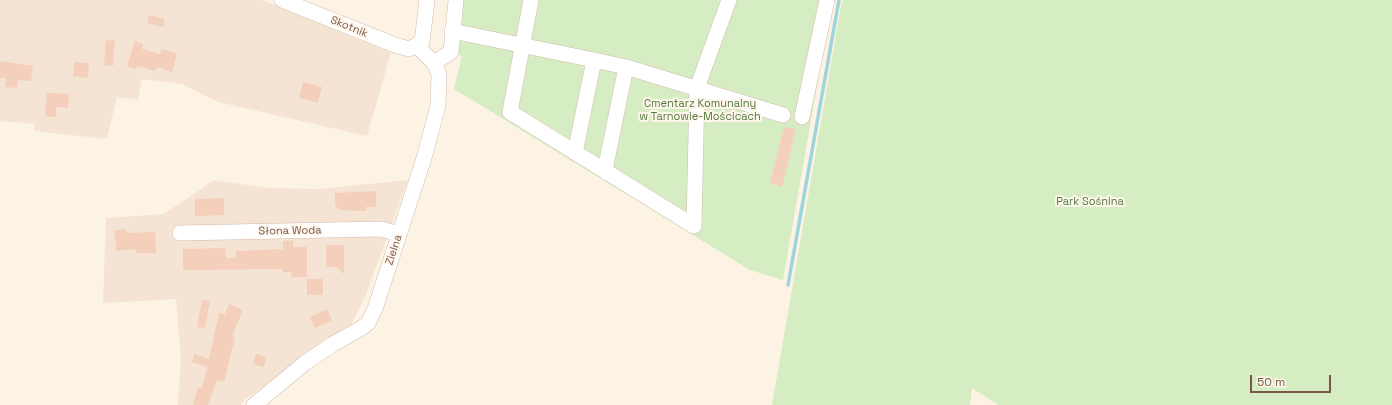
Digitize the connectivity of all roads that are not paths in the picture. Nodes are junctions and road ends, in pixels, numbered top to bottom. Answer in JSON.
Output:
{"nodes":[{"id":1,"x":282,"y":0,"type":"edge"},
{"id":2,"x":427,"y":0,"type":"edge"},
{"id":3,"x":456,"y":0,"type":"edge"},
{"id":4,"x":531,"y":0,"type":"edge"},
{"id":5,"x":729,"y":0,"type":"edge"},
{"id":6,"x":827,"y":0,"type":"edge"},
{"id":7,"x":452,"y":31,"type":"junction"},
{"id":8,"x":417,"y":46,"type":"junction"},
{"id":9,"x":522,"y":46,"type":"junction"},
{"id":10,"x":594,"y":60,"type":"junction"},
{"id":11,"x":434,"y":63,"type":"junction"},
{"id":12,"x":626,"y":67,"type":"junction"},
{"id":13,"x":697,"y":88,"type":"junction"},
{"id":14,"x":783,"y":115,"type":"dead end"},
{"id":15,"x":802,"y":117,"type":"dead end"},
{"id":16,"x":576,"y":153,"type":"junction"},
{"id":17,"x":607,"y":173,"type":"junction"},
{"id":18,"x":180,"y":233,"type":"dead end"},
{"id":19,"x":399,"y":234,"type":"junction"},
{"id":20,"x":254,"y":405,"type":"edge"}],
"edges":[{"from":1,"to":8,"type":"street","name":"Skotnik"},
{"from":2,"to":8,"type":"street"},
{"from":3,"to":7,"type":"street"},
{"from":4,"to":9,"type":"street"},
{"from":5,"to":13,"type":"street"},
{"from":6,"to":15,"type":"street"},
{"from":7,"to":9,"type":"street"},
{"from":7,"to":11,"type":"street"},
{"from":8,"to":11,"type":"street"},
{"from":9,"to":10,"type":"street"},
{"from":9,"to":16,"type":"street"},
{"from":10,"to":12,"type":"street"},
{"from":10,"to":16,"type":"street"},
{"from":11,"to":19,"type":"street","name":"Zielna"},
{"from":12,"to":13,"type":"street"},
{"from":12,"to":17,"type":"street"},
{"from":13,"to":14,"type":"street"},
{"from":13,"to":17,"type":"street"},
{"from":16,"to":17,"type":"street"},
{"from":18,"to":19,"type":"street","name":"Słona Woda"},
{"from":19,"to":20,"type":"street","name":"Zielna"}]}
